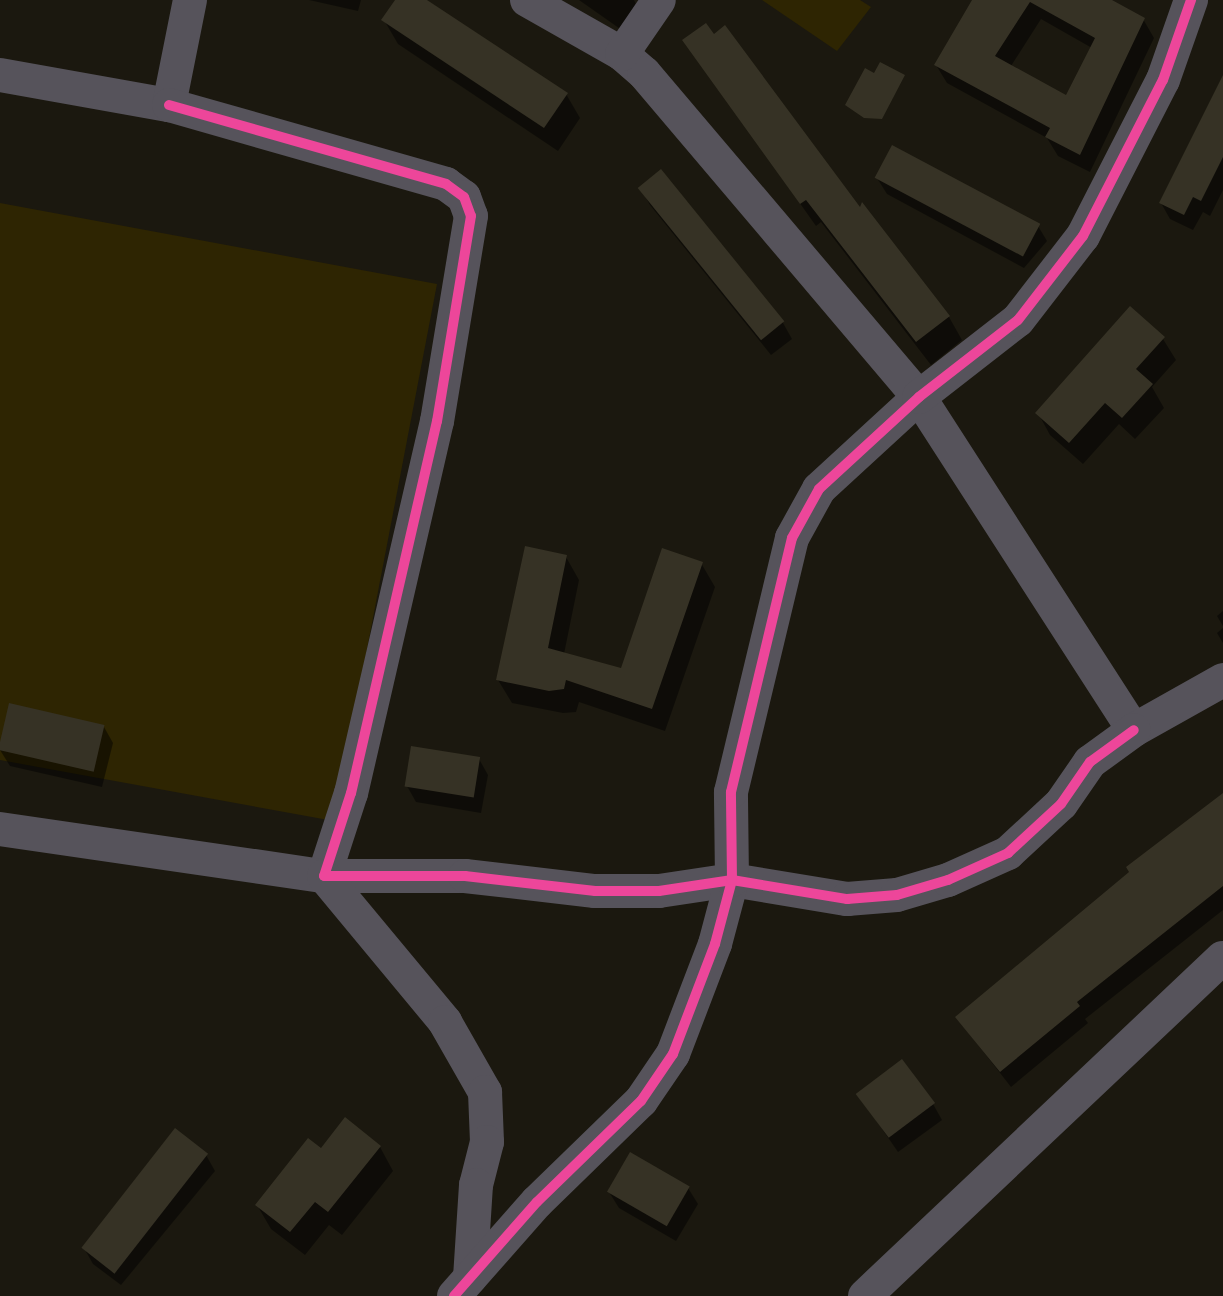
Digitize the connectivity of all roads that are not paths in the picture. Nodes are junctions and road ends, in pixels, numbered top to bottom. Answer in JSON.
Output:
{"nodes":[{"id":1,"x":190,"y":0,"type":"edge"},
{"id":2,"x":527,"y":0,"type":"edge"},
{"id":3,"x":659,"y":0,"type":"edge"},
{"id":4,"x":1191,"y":0,"type":"edge"},
{"id":5,"x":622,"y":54,"type":"junction"},
{"id":6,"x":0,"y":75,"type":"edge"},
{"id":7,"x":169,"y":105,"type":"junction"},
{"id":8,"x":919,"y":397,"type":"junction"},
{"id":9,"x":1223,"y":680,"type":"edge"},
{"id":10,"x":1134,"y":730,"type":"junction"},
{"id":11,"x":0,"y":829,"type":"edge"},
{"id":12,"x":324,"y":876,"type":"junction"},
{"id":13,"x":732,"y":880,"type":"junction"},
{"id":14,"x":1223,"y":958,"type":"edge"},
{"id":15,"x":462,"y":1287,"type":"edge"},
{"id":16,"x":865,"y":1296,"type":"edge"}],
"edges":[{"from":1,"to":7,"type":"street"},
{"from":2,"to":5,"type":"street"},
{"from":3,"to":5,"type":"street"},
{"from":4,"to":8,"type":"street"},
{"from":5,"to":8,"type":"street"},
{"from":6,"to":7,"type":"street"},
{"from":7,"to":12,"type":"street"},
{"from":8,"to":10,"type":"street"},
{"from":8,"to":13,"type":"street"},
{"from":9,"to":10,"type":"street"},
{"from":10,"to":13,"type":"street"},
{"from":11,"to":12,"type":"street"},
{"from":12,"to":13,"type":"street"},
{"from":12,"to":15,"type":"street"},
{"from":13,"to":15,"type":"street"},
{"from":14,"to":16,"type":"street"}]}
